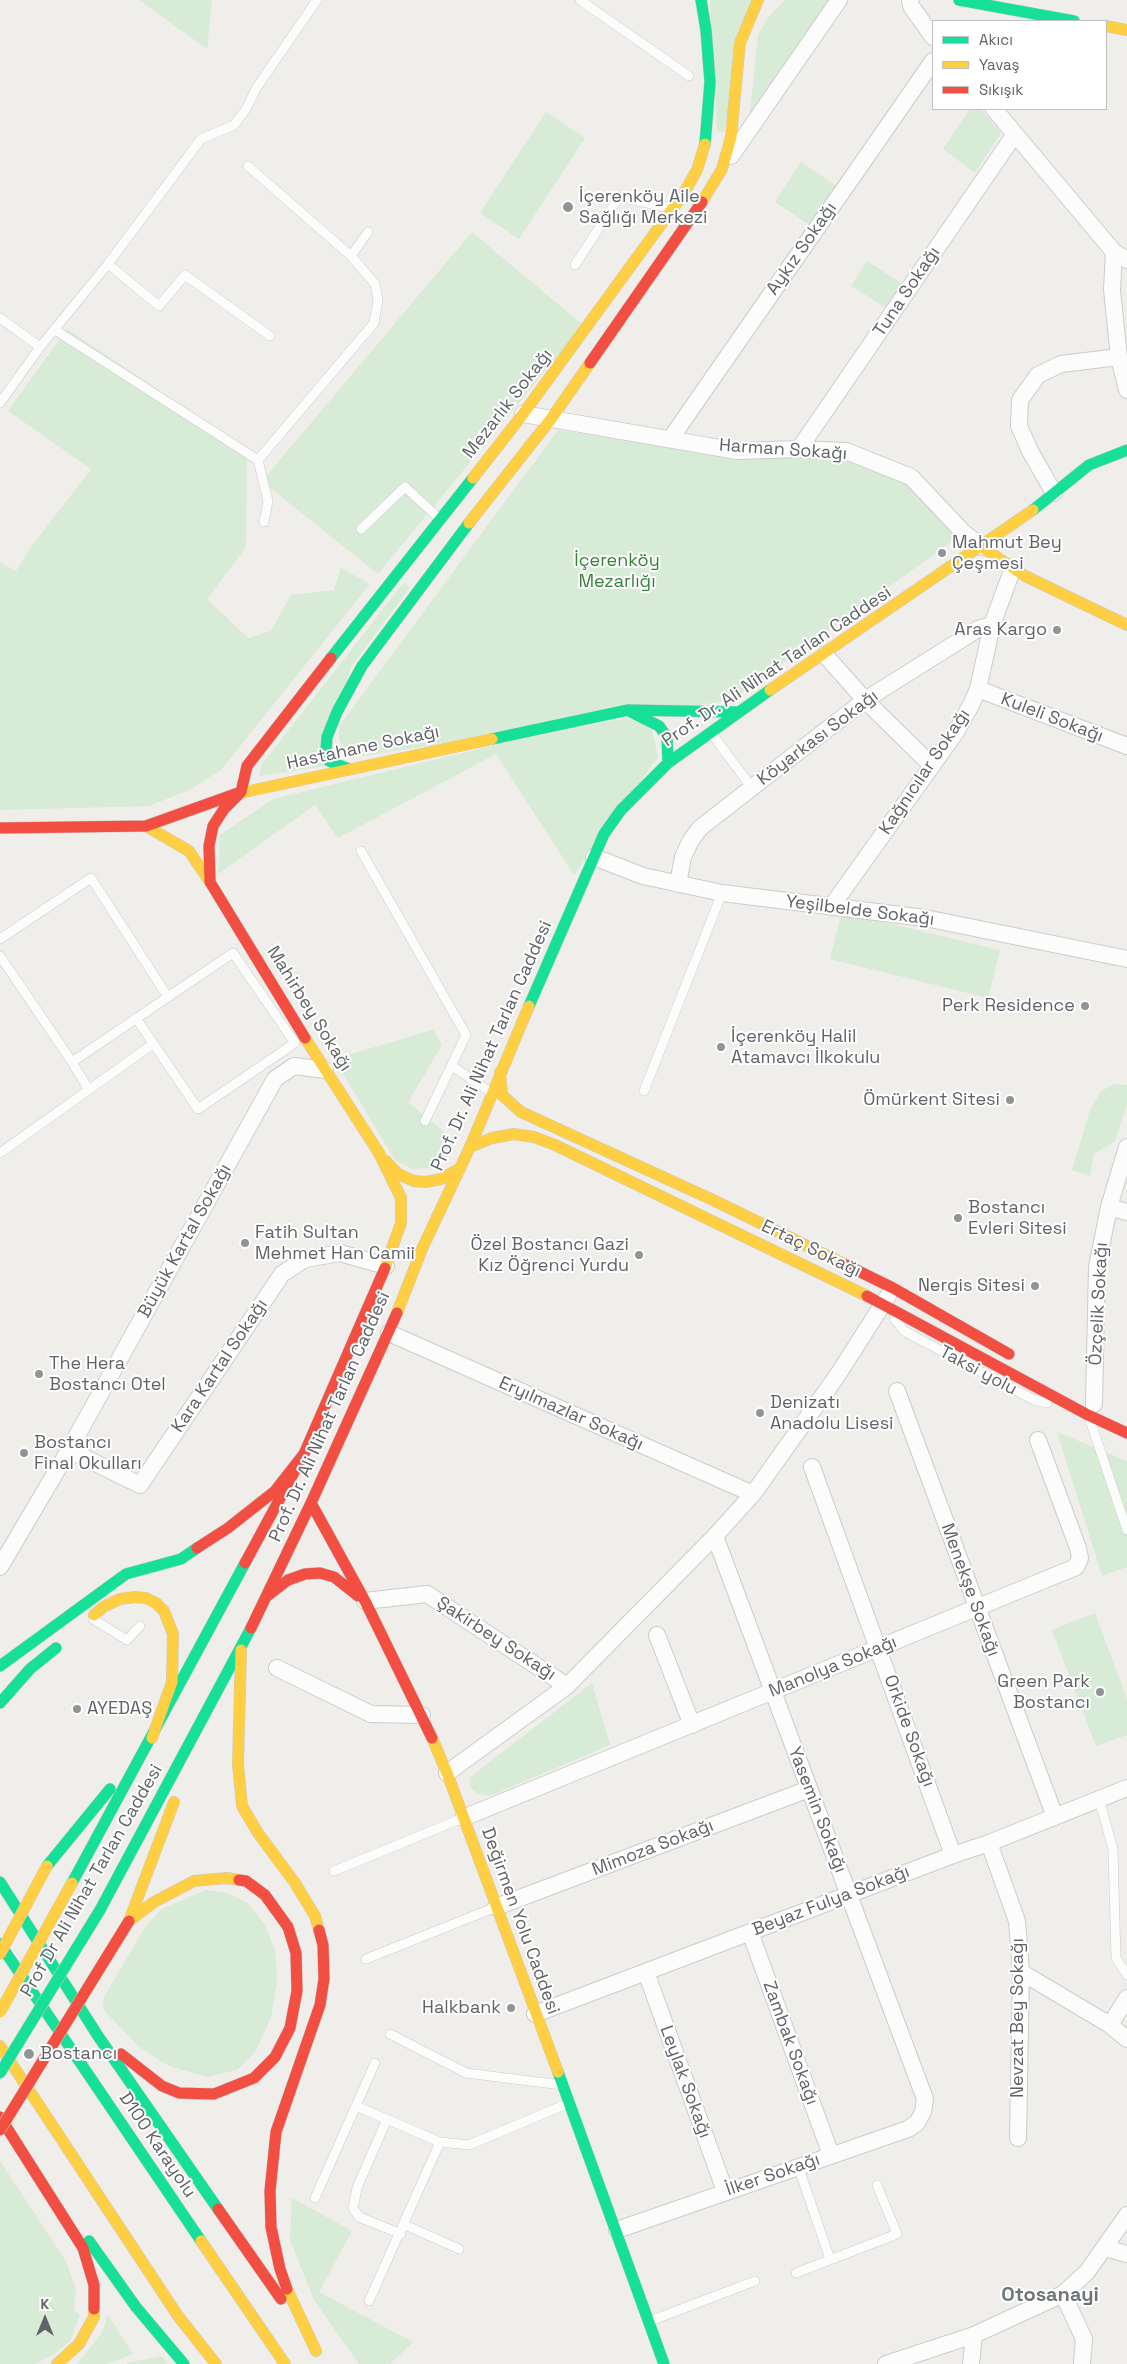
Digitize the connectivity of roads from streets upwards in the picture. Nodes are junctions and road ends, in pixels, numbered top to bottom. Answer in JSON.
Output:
{"nodes":[{"id":1,"x":701,"y":0,"type":"edge"},
{"id":2,"x":758,"y":0,"type":"edge"},
{"id":3,"x":839,"y":0,"type":"edge"},
{"id":4,"x":910,"y":0,"type":"edge"},
{"id":5,"x":1042,"y":0,"type":"edge"},
{"id":6,"x":966,"y":1,"type":"edge"},
{"id":7,"x":1033,"y":15,"type":"junction"},
{"id":8,"x":1067,"y":20,"type":"edge"},
{"id":9,"x":1107,"y":26,"type":"edge"},
{"id":10,"x":1127,"y":30,"type":"edge"},
{"id":11,"x":932,"y":35,"type":"edge"},
{"id":12,"x":932,"y":62,"type":"edge"},
{"id":13,"x":995,"y":110,"type":"edge"},
{"id":14,"x":1016,"y":134,"type":"junction"},
{"id":15,"x":722,"y":168,"type":"junction"},
{"id":16,"x":1120,"y":256,"type":"edge"},
{"id":17,"x":1119,"y":357,"type":"junction"},
{"id":18,"x":1127,"y":390,"type":"edge"},
{"id":19,"x":523,"y":414,"type":"junction"},
{"id":20,"x":551,"y":419,"type":"junction"},
{"id":21,"x":671,"y":438,"type":"junction"},
{"id":22,"x":799,"y":449,"type":"junction"},
{"id":23,"x":1127,"y":450,"type":"edge"},
{"id":24,"x":1054,"y":493,"type":"junction"},
{"id":25,"x":1024,"y":518,"type":"junction"},
{"id":26,"x":1019,"y":535,"type":"dead end"},
{"id":27,"x":982,"y":547,"type":"junction"},
{"id":28,"x":1019,"y":568,"type":"junction"},
{"id":29,"x":992,"y":625,"type":"junction"},
{"id":30,"x":1127,"y":625,"type":"edge"},
{"id":31,"x":825,"y":655,"type":"junction"},
{"id":32,"x":978,"y":689,"type":"junction"},
{"id":33,"x":865,"y":700,"type":"junction"},
{"id":34,"x":628,"y":710,"type":"junction"},
{"id":35,"x":737,"y":712,"type":"junction"},
{"id":36,"x":1127,"y":746,"type":"edge"},
{"id":37,"x":668,"y":763,"type":"junction"},
{"id":38,"x":931,"y":765,"type":"junction"},
{"id":39,"x":349,"y":769,"type":"junction"},
{"id":40,"x":242,"y":792,"type":"junction"},
{"id":41,"x":146,"y":826,"type":"junction"},
{"id":42,"x":0,"y":828,"type":"edge"},
{"id":43,"x":594,"y":857,"type":"junction"},
{"id":44,"x":210,"y":882,"type":"junction"},
{"id":45,"x":678,"y":884,"type":"junction"},
{"id":46,"x":831,"y":907,"type":"junction"},
{"id":47,"x":1127,"y":959,"type":"edge"},
{"id":48,"x":325,"y":1070,"type":"junction"},
{"id":49,"x":500,"y":1072,"type":"junction"},
{"id":50,"x":470,"y":1147,"type":"junction"},
{"id":51,"x":1127,"y":1147,"type":"edge"},
{"id":52,"x":379,"y":1153,"type":"junction"},
{"id":53,"x":457,"y":1170,"type":"junction"},
{"id":54,"x":1109,"y":1207,"type":"junction"},
{"id":55,"x":1127,"y":1212,"type":"edge"},
{"id":56,"x":386,"y":1266,"type":"junction"},
{"id":57,"x":893,"y":1288,"type":"junction"},
{"id":58,"x":883,"y":1304,"type":"junction"},
{"id":59,"x":389,"y":1333,"type":"junction"},
{"id":60,"x":1015,"y":1358,"type":"dead end"},
{"id":61,"x":897,"y":1390,"type":"dead end"},
{"id":62,"x":1079,"y":1395,"type":"dead end"},
{"id":63,"x":1095,"y":1408,"type":"junction"},
{"id":64,"x":1127,"y":1433,"type":"edge"},
{"id":65,"x":1038,"y":1440,"type":"dead end"},
{"id":66,"x":69,"y":1450,"type":"junction"},
{"id":67,"x":304,"y":1454,"type":"junction"},
{"id":68,"x":812,"y":1468,"type":"dead end"},
{"id":69,"x":753,"y":1494,"type":"junction"},
{"id":70,"x":312,"y":1503,"type":"junction"},
{"id":71,"x":715,"y":1536,"type":"junction"},
{"id":72,"x":0,"y":1566,"type":"edge"},
{"id":73,"x":266,"y":1597,"type":"junction"},
{"id":74,"x":365,"y":1601,"type":"junction"},
{"id":75,"x":977,"y":1608,"type":"junction"},
{"id":76,"x":87,"y":1621,"type":"road end"},
{"id":77,"x":657,"y":1635,"type":"dead end"},
{"id":78,"x":68,"y":1637,"type":"dead end"},
{"id":79,"x":878,"y":1648,"type":"junction"},
{"id":80,"x":240,"y":1650,"type":"junction"},
{"id":81,"x":0,"y":1666,"type":"edge"},
{"id":82,"x":277,"y":1668,"type":"dead end"},
{"id":83,"x":567,"y":1686,"type":"junction"},
{"id":84,"x":773,"y":1691,"type":"junction"},
{"id":85,"x":0,"y":1703,"type":"edge"},
{"id":86,"x":212,"y":1705,"type":"junction"},
{"id":87,"x":422,"y":1715,"type":"junction"},
{"id":88,"x":692,"y":1725,"type":"junction"},
{"id":89,"x":152,"y":1738,"type":"junction"},
{"id":90,"x":447,"y":1773,"type":"junction"},
{"id":91,"x":1127,"y":1788,"type":"edge"},
{"id":92,"x":809,"y":1789,"type":"junction"},
{"id":93,"x":1054,"y":1817,"type":"junction"},
{"id":94,"x":464,"y":1818,"type":"junction"},
{"id":95,"x":989,"y":1843,"type":"junction"},
{"id":96,"x":953,"y":1855,"type":"junction"},
{"id":97,"x":0,"y":1882,"type":"edge"},
{"id":98,"x":849,"y":1894,"type":"junction"},
{"id":99,"x":496,"y":1907,"type":"junction"},
{"id":100,"x":129,"y":1921,"type":"junction"},
{"id":101,"x":750,"y":1932,"type":"junction"},
{"id":102,"x":0,"y":1944,"type":"edge"},
{"id":103,"x":0,"y":1954,"type":"edge"},
{"id":104,"x":646,"y":1972,"type":"junction"},
{"id":105,"x":1021,"y":1972,"type":"junction"},
{"id":106,"x":1127,"y":1998,"type":"edge"},
{"id":107,"x":0,"y":2012,"type":"edge"},
{"id":108,"x":535,"y":2014,"type":"junction"},
{"id":109,"x":1110,"y":2025,"type":"junction"},
{"id":110,"x":98,"y":2036,"type":"junction"},
{"id":111,"x":1127,"y":2039,"type":"edge"},
{"id":112,"x":0,"y":2046,"type":"edge"},
{"id":113,"x":0,"y":2073,"type":"edge"},
{"id":114,"x":923,"y":2112,"type":"joint"},
{"id":115,"x":0,"y":2117,"type":"edge"},
{"id":116,"x":0,"y":2130,"type":"edge"},
{"id":117,"x":1018,"y":2138,"type":"dead end"},
{"id":118,"x":18,"y":2146,"type":"junction"},
{"id":119,"x":831,"y":2155,"type":"junction"},
{"id":120,"x":724,"y":2191,"type":"junction"},
{"id":121,"x":1127,"y":2215,"type":"edge"},
{"id":122,"x":617,"y":2230,"type":"junction"},
{"id":123,"x":1106,"y":2248,"type":"junction"},
{"id":124,"x":1127,"y":2254,"type":"edge"},
{"id":125,"x":1063,"y":2294,"type":"junction"},
{"id":126,"x":974,"y":2335,"type":"junction"},
{"id":127,"x":269,"y":2342,"type":"junction"},
{"id":128,"x":949,"y":2343,"type":"junction"},
{"id":129,"x":971,"y":2362,"type":"edge"},
{"id":130,"x":56,"y":2364,"type":"edge"},
{"id":131,"x":184,"y":2364,"type":"edge"},
{"id":132,"x":216,"y":2364,"type":"edge"},
{"id":133,"x":285,"y":2364,"type":"edge"},
{"id":134,"x":290,"y":2364,"type":"edge"},
{"id":135,"x":664,"y":2364,"type":"edge"},
{"id":136,"x":886,"y":2364,"type":"edge"},
{"id":137,"x":1082,"y":2364,"type":"edge"}],
"edges":[{"from":1,"to":19,"type":"main road","name":"Mezarlık Sokağı"},
{"from":2,"to":15,"type":"main road"},
{"from":3,"to":15,"type":"street"},
{"from":4,"to":11,"type":"street"},
{"from":5,"to":7,"type":"street"},
{"from":6,"to":7,"type":"main road"},
{"from":7,"to":8,"type":"main road"},
{"from":9,"to":10,"type":"main road"},
{"from":12,"to":21,"type":"street","name":"Aykız Sokağı"},
{"from":13,"to":14,"type":"street"},
{"from":14,"to":16,"type":"street"},
{"from":14,"to":22,"type":"street","name":"Tuna Sokağı"},
{"from":15,"to":20,"type":"main road"},
{"from":16,"to":17,"type":"street"},
{"from":17,"to":18,"type":"street"},
{"from":17,"to":24,"type":"street"},
{"from":19,"to":20,"type":"street","name":"Harman Sokağı"},
{"from":19,"to":40,"type":"main road","name":"Mezarlık Sokağı"},
{"from":20,"to":21,"type":"street","name":"Harman Sokağı"},
{"from":20,"to":39,"type":"main road"},
{"from":21,"to":22,"type":"street","name":"Harman Sokağı"},
{"from":22,"to":27,"type":"street","name":"Harman Sokağı"},
{"from":23,"to":24,"type":"main road","name":"Prof. Dr. Ali Nihat Tarlan Caddesi"},
{"from":24,"to":25,"type":"main road","name":"Prof. Dr. Ali Nihat Tarlan Caddesi"},
{"from":25,"to":26,"type":"main road"},
{"from":25,"to":27,"type":"main road","name":"Prof. Dr. Ali Nihat Tarlan Caddesi"},
{"from":27,"to":28,"type":"main road"},
{"from":27,"to":31,"type":"main road","name":"Prof. Dr. Ali Nihat Tarlan Caddesi"},
{"from":28,"to":29,"type":"street","name":"Kağnıcılar Sokağı"},
{"from":28,"to":30,"type":"main road"},
{"from":29,"to":32,"type":"street","name":"Kağnıcılar Sokağı"},
{"from":29,"to":33,"type":"street","name":"Köyarkası Sokağı"},
{"from":31,"to":33,"type":"street"},
{"from":31,"to":35,"type":"main road","name":"Prof. Dr. Ali Nihat Tarlan Caddesi"},
{"from":32,"to":36,"type":"street","name":"Kuleli Sokağı"},
{"from":32,"to":38,"type":"street","name":"Kağnıcılar Sokağı"},
{"from":33,"to":38,"type":"street"},
{"from":33,"to":45,"type":"street","name":"Köyarkası Sokağı"},
{"from":34,"to":35,"type":"main road","name":"Hastahane Sokağı"},
{"from":34,"to":37,"type":"main road"},
{"from":34,"to":39,"type":"main road","name":"Hastahane Sokağı"},
{"from":35,"to":37,"type":"main road","name":"Prof. Dr. Ali Nihat Tarlan Caddesi"},
{"from":37,"to":43,"type":"main road","name":"Prof. Dr. Ali Nihat Tarlan Caddesi"},
{"from":38,"to":46,"type":"street","name":"Kağnıcılar Sokağı"},
{"from":39,"to":40,"type":"main road","name":"Hastahane Sokağı"},
{"from":40,"to":41,"type":"main road","name":"Hastahane Sokağı"},
{"from":40,"to":44,"type":"main road","name":"Mahirbey Sokağı"},
{"from":41,"to":42,"type":"main road","name":"Hastahane Sokağı"},
{"from":41,"to":44,"type":"main road","name":"Mahirbey Sokağı"},
{"from":43,"to":45,"type":"street","name":"Yeşilbelde Sokağı"},
{"from":43,"to":49,"type":"main road","name":"Prof. Dr. Ali Nihat Tarlan Caddesi"},
{"from":44,"to":48,"type":"main road","name":"Mahirbey Sokağı"},
{"from":45,"to":46,"type":"street","name":"Yeşilbelde Sokağı"},
{"from":46,"to":47,"type":"street","name":"Yeşilbelde Sokağı"},
{"from":48,"to":52,"type":"main road","name":"Mahirbey Sokağı"},
{"from":48,"to":66,"type":"street","name":"Büyük Kartal Sokağı"},
{"from":49,"to":50,"type":"main road","name":"Prof. Dr. Ali Nihat Tarlan Caddesi"},
{"from":49,"to":57,"type":"main road","name":"Ertaç Sokağı"},
{"from":50,"to":53,"type":"main road","name":"Prof. Dr. Ali Nihat Tarlan Caddesi"},
{"from":50,"to":58,"type":"main road","name":"Ertaç Sokağı"},
{"from":51,"to":54,"type":"street","name":"Özçelik Sokağı"},
{"from":52,"to":53,"type":"main road"},
{"from":52,"to":56,"type":"main road","name":"Prof. Dr. Ali Nihat Tarlan Caddesi"},
{"from":53,"to":59,"type":"main road","name":"Prof. Dr. Ali Nihat Tarlan Caddesi"},
{"from":54,"to":55,"type":"street"},
{"from":54,"to":63,"type":"street","name":"Özçelik Sokağı"},
{"from":56,"to":66,"type":"street","name":"Kara Kartal Sokağı"},
{"from":56,"to":67,"type":"main road","name":"Prof. Dr. Ali Nihat Tarlan Caddesi"},
{"from":57,"to":58,"type":"street"},
{"from":57,"to":60,"type":"main road","name":"Ertaç Sokağı"},
{"from":58,"to":63,"type":"main road","name":"Ertaç Sokağı"},
{"from":58,"to":69,"type":"street"},
{"from":59,"to":69,"type":"street","name":"Eryılmazlar Sokağı"},
{"from":59,"to":70,"type":"main road","name":"Prof. Dr. Ali Nihat Tarlan Caddesi"},
{"from":61,"to":75,"type":"street","name":"Menekşe Sokağı"},
{"from":62,"to":63,"type":"main road","name":"Ertaç Sokağı"},
{"from":63,"to":64,"type":"main road","name":"Ertaç Sokağı"},
{"from":65,"to":75,"type":"street","name":"Manolya Sokağı"},
{"from":66,"to":72,"type":"street","name":"Büyük Kartal Sokağı"},
{"from":67,"to":81,"type":"main road"},
{"from":67,"to":89,"type":"main road","name":"Prof. Dr. Ali Nihat Tarlan Caddesi"},
{"from":68,"to":79,"type":"street","name":"Orkide Sokağı"},
{"from":69,"to":71,"type":"street"},
{"from":70,"to":73,"type":"main road","name":"Prof. Dr. Ali Nihat Tarlan Caddesi"},
{"from":70,"to":74,"type":"main road","name":"Değirmen Yolu Caddesi"},
{"from":71,"to":83,"type":"street"},
{"from":71,"to":84,"type":"street","name":"Yasemin Sokağı"},
{"from":73,"to":74,"type":"main road"},
{"from":73,"to":80,"type":"main road","name":"Prof. Dr. Ali Nihat Tarlan Caddesi"},
{"from":74,"to":83,"type":"street","name":"Şakirbey Sokağı"},
{"from":74,"to":87,"type":"main road","name":"Değirmen Yolu Caddesi"},
{"from":75,"to":79,"type":"street","name":"Manolya Sokağı"},
{"from":75,"to":93,"type":"street","name":"Menekşe Sokağı"},
{"from":76,"to":89,"type":"main road"},
{"from":77,"to":88,"type":"street"},
{"from":78,"to":85,"type":"main road"},
{"from":79,"to":84,"type":"street","name":"Manolya Sokağı"},
{"from":79,"to":96,"type":"street","name":"Orkide Sokağı"},
{"from":80,"to":86,"type":"main road","name":"Prof. Dr. Ali Nihat Tarlan Caddesi"},
{"from":80,"to":110,"type":"main road"},
{"from":82,"to":87,"type":"street"},
{"from":83,"to":90,"type":"street"},
{"from":84,"to":88,"type":"street","name":"Manolya Sokağı"},
{"from":84,"to":92,"type":"street","name":"Yasemin Sokağı"},
{"from":86,"to":100,"type":"main road"},
{"from":86,"to":113,"type":"main road","name":"Prof Dr Ali Nihat Tarlan Caddesi","bridge":true},
{"from":87,"to":90,"type":"main road","name":"Değirmen Yolu Caddesi"},
{"from":88,"to":94,"type":"street","name":"Manolya Sokağı"},
{"from":89,"to":103,"type":"main road","bridge":true},
{"from":89,"to":107,"type":"main road","name":"Prof. Dr. Ali Nihat Tarlan Caddesi","bridge":true},
{"from":90,"to":94,"type":"main road","name":"Değirmen Yolu Caddesi"},
{"from":91,"to":93,"type":"street","name":"Beyaz Fulya Sokağı"},
{"from":92,"to":98,"type":"street","name":"Yasemin Sokağı"},
{"from":92,"to":99,"type":"street","name":"Mimoza Sokağı"},
{"from":93,"to":95,"type":"street","name":"Beyaz Fulya Sokağı"},
{"from":94,"to":99,"type":"main road","name":"Değirmen Yolu Caddesi"},
{"from":95,"to":96,"type":"street","name":"Beyaz Fulya Sokağı"},
{"from":95,"to":105,"type":"street","name":"Nevzat Bey Sokağı"},
{"from":96,"to":98,"type":"street","name":"Beyaz Fulya Sokağı"},
{"from":97,"to":110,"type":"main road"},
{"from":98,"to":101,"type":"street","name":"Beyaz Fulya Sokağı"},
{"from":98,"to":114,"type":"street","name":"Yasemin Sokağı"},
{"from":99,"to":108,"type":"main road","name":"Değirmen Yolu Caddesi"},
{"from":100,"to":110,"type":"main road"},
{"from":100,"to":116,"type":"main road","bridge":true},
{"from":101,"to":104,"type":"street","name":"Beyaz Fulya Sokağı"},
{"from":101,"to":119,"type":"street","name":"Zambak Sokağı"},
{"from":102,"to":127,"type":"main road","name":"D100 Karayolu"},
{"from":104,"to":108,"type":"street","name":"Beyaz Fulya Sokağı"},
{"from":104,"to":120,"type":"street","name":"Leylak Sokağı"},
{"from":105,"to":109,"type":"street"},
{"from":105,"to":117,"type":"street","name":"Nevzat Bey Sokağı"},
{"from":106,"to":109,"type":"street"},
{"from":108,"to":122,"type":"main road","name":"Değirmen Yolu Caddesi"},
{"from":109,"to":111,"type":"street"},
{"from":112,"to":132,"type":"main road"},
{"from":114,"to":119,"type":"street","name":"İlker Sokağı"},
{"from":115,"to":118,"type":"main road"},
{"from":118,"to":130,"type":"main road"},
{"from":118,"to":131,"type":"main road"},
{"from":119,"to":120,"type":"street","name":"İlker Sokağı"},
{"from":120,"to":122,"type":"street","name":"İlker Sokağı"},
{"from":121,"to":123,"type":"street"},
{"from":122,"to":135,"type":"main road","name":"Değirmen Yolu Caddesi"},
{"from":123,"to":124,"type":"street"},
{"from":123,"to":125,"type":"street"},
{"from":125,"to":126,"type":"street"},
{"from":125,"to":137,"type":"street"},
{"from":126,"to":128,"type":"street"},
{"from":126,"to":129,"type":"street"},
{"from":127,"to":133,"type":"main road","name":"D100 Karayolu"},
{"from":127,"to":134,"type":"main road"},
{"from":128,"to":129,"type":"street"},
{"from":128,"to":136,"type":"street"}]}
